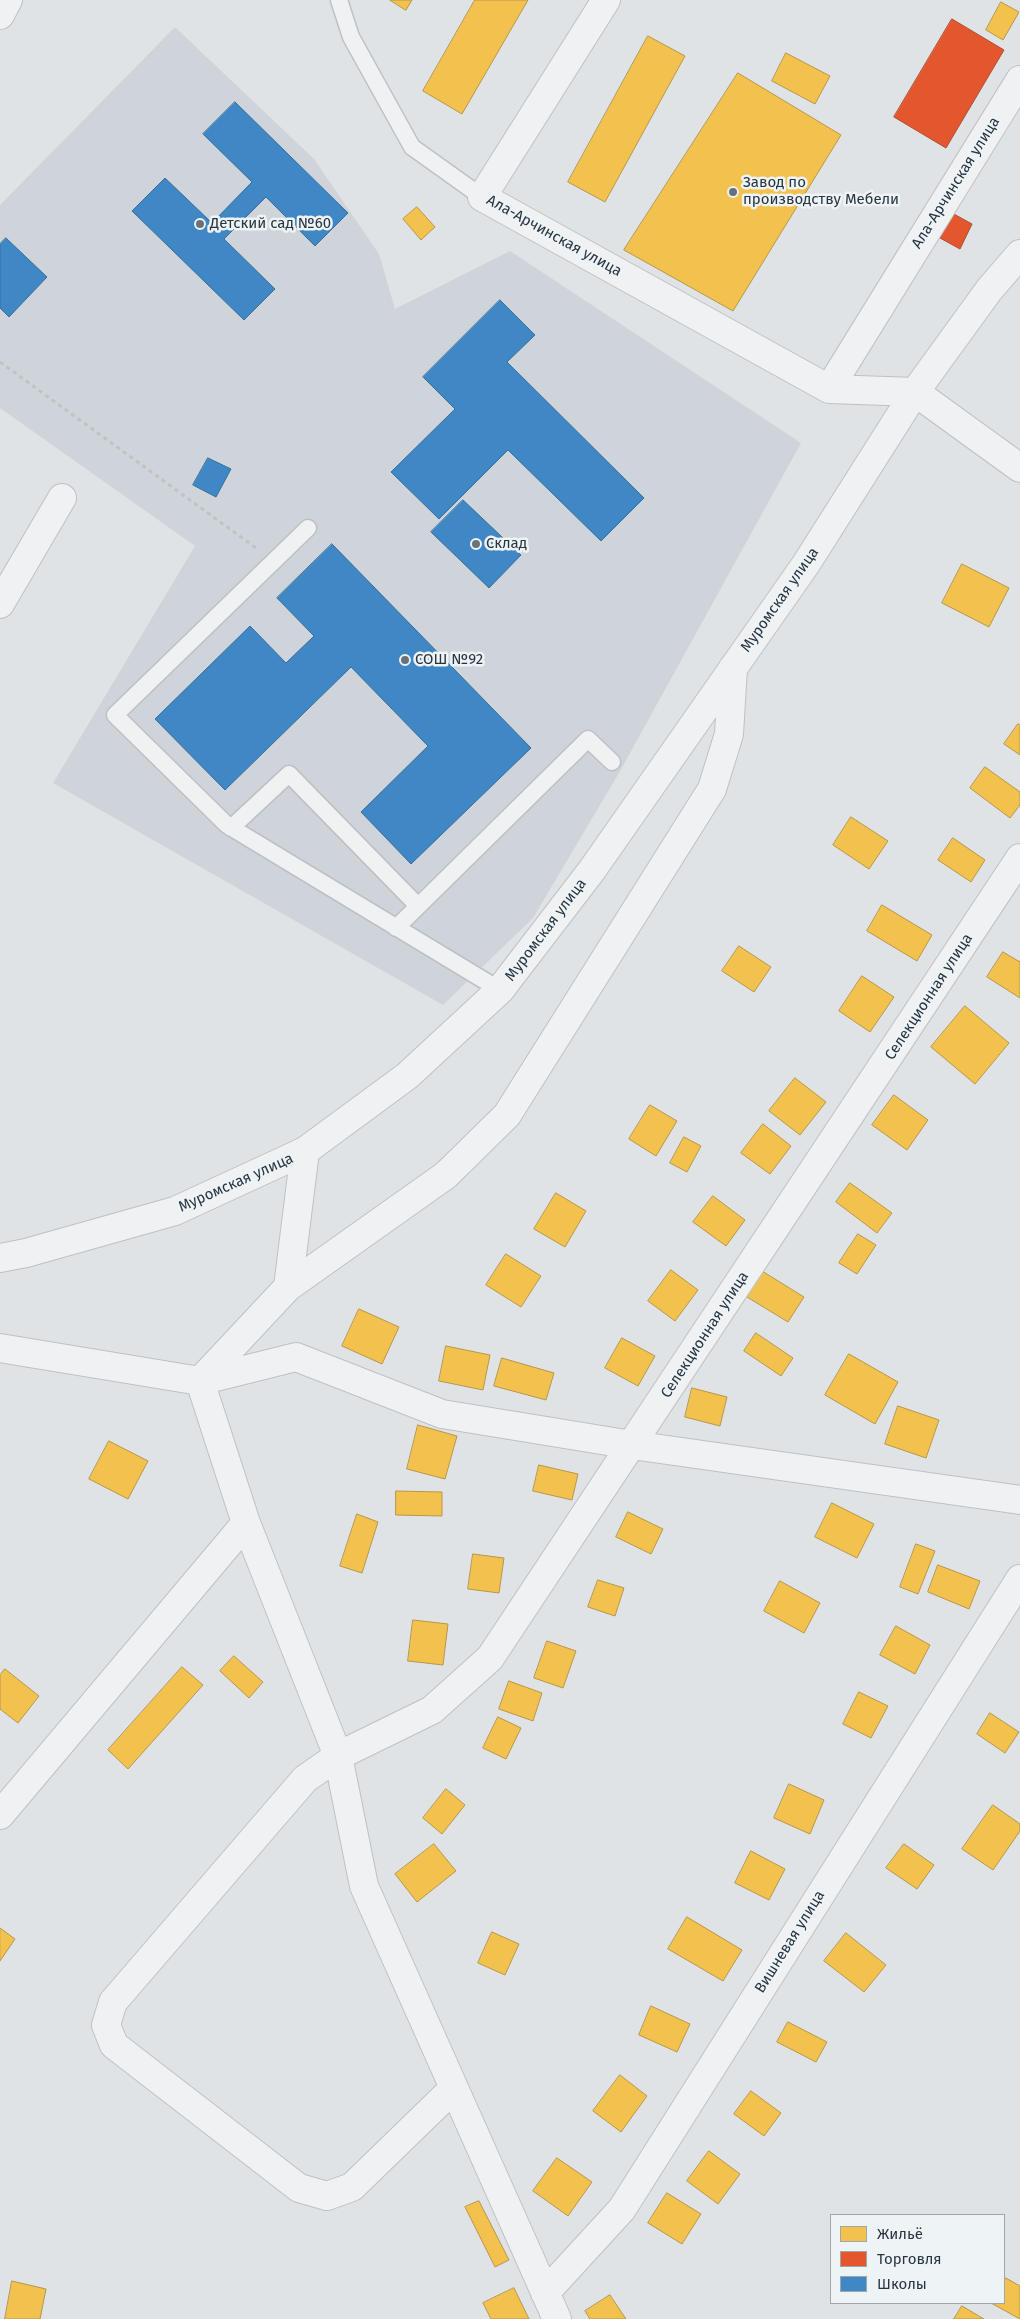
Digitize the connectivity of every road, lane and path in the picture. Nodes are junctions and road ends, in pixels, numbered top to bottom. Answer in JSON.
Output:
{"nodes":[{"id":1,"x":8,"y":0,"type":"edge"},
{"id":2,"x":339,"y":0,"type":"edge"},
{"id":3,"x":606,"y":0,"type":"edge"},
{"id":4,"x":0,"y":15,"type":"edge"},
{"id":5,"x":1020,"y":80,"type":"edge"},
{"id":6,"x":482,"y":197,"type":"junction"},
{"id":7,"x":1020,"y":254,"type":"edge"},
{"id":8,"x":0,"y":362,"type":"edge"},
{"id":9,"x":829,"y":389,"type":"junction"},
{"id":10,"x":915,"y":392,"type":"junction"},
{"id":11,"x":1020,"y":468,"type":"edge"},
{"id":12,"x":62,"y":498,"type":"dead end"},
{"id":13,"x":308,"y":528,"type":"dead end"},
{"id":14,"x":274,"y":561,"type":"junction"},
{"id":15,"x":0,"y":604,"type":"edge"},
{"id":16,"x":733,"y":668,"type":"junction"},
{"id":17,"x":612,"y":762,"type":"dead end"},
{"id":18,"x":231,"y":828,"type":"junction"},
{"id":19,"x":1020,"y":858,"type":"edge"},
{"id":20,"x":418,"y":906,"type":"junction"},
{"id":21,"x":396,"y":928,"type":"junction"},
{"id":22,"x":500,"y":990,"type":"junction"},
{"id":23,"x":305,"y":1152,"type":"junction"},
{"id":24,"x":0,"y":1258,"type":"edge"},
{"id":25,"x":288,"y":1287,"type":"junction"},
{"id":26,"x":0,"y":1348,"type":"edge"},
{"id":27,"x":200,"y":1381,"type":"junction"},
{"id":28,"x":632,"y":1445,"type":"junction"},
{"id":29,"x":1020,"y":1500,"type":"edge"},
{"id":30,"x":246,"y":1523,"type":"junction"},
{"id":31,"x":1020,"y":1579,"type":"edge"},
{"id":32,"x":338,"y":1756,"type":"junction"},
{"id":33,"x":0,"y":1815,"type":"edge"},
{"id":34,"x":454,"y":2088,"type":"junction"},
{"id":35,"x":544,"y":2293,"type":"junction"},
{"id":36,"x":557,"y":2319,"type":"edge"}],
"edges":[{"from":1,"to":4,"type":"street"},
{"from":2,"to":6,"type":"lane"},
{"from":3,"to":6,"type":"street","name":"Ала-Арчинская улица"},
{"from":5,"to":9,"type":"street","name":"Ала-Арчинская улица"},
{"from":6,"to":9,"type":"street","name":"Ала-Арчинская улица"},
{"from":7,"to":10,"type":"street"},
{"from":8,"to":14,"type":"path"},
{"from":9,"to":10,"type":"street","name":"Ала-Арчинская улица"},
{"from":10,"to":11,"type":"street"},
{"from":10,"to":16,"type":"street","name":"Муромская улица"},
{"from":12,"to":15,"type":"street"},
{"from":13,"to":14,"type":"lane"},
{"from":14,"to":18,"type":"lane"},
{"from":16,"to":22,"type":"street","name":"Муромская улица"},
{"from":16,"to":25,"type":"street"},
{"from":17,"to":20,"type":"lane"},
{"from":18,"to":20,"type":"lane"},
{"from":18,"to":21,"type":"lane"},
{"from":19,"to":28,"type":"street","name":"Селекционная улица"},
{"from":20,"to":21,"type":"lane"},
{"from":21,"to":22,"type":"lane"},
{"from":22,"to":23,"type":"street","name":"Муромская улица"},
{"from":23,"to":24,"type":"street","name":"Муромская улица"},
{"from":23,"to":25,"type":"street"},
{"from":25,"to":27,"type":"street"},
{"from":26,"to":27,"type":"street"},
{"from":27,"to":28,"type":"street"},
{"from":27,"to":30,"type":"street"},
{"from":28,"to":29,"type":"street"},
{"from":28,"to":32,"type":"street","name":"Селекционная улица"},
{"from":30,"to":32,"type":"street"},
{"from":30,"to":33,"type":"street"},
{"from":31,"to":35,"type":"street","name":"Вишневая улица"},
{"from":32,"to":34,"type":"street"},
{"from":32,"to":34,"type":"street","name":"Селекционная улица"},
{"from":34,"to":35,"type":"street"},
{"from":35,"to":36,"type":"street"}]}
